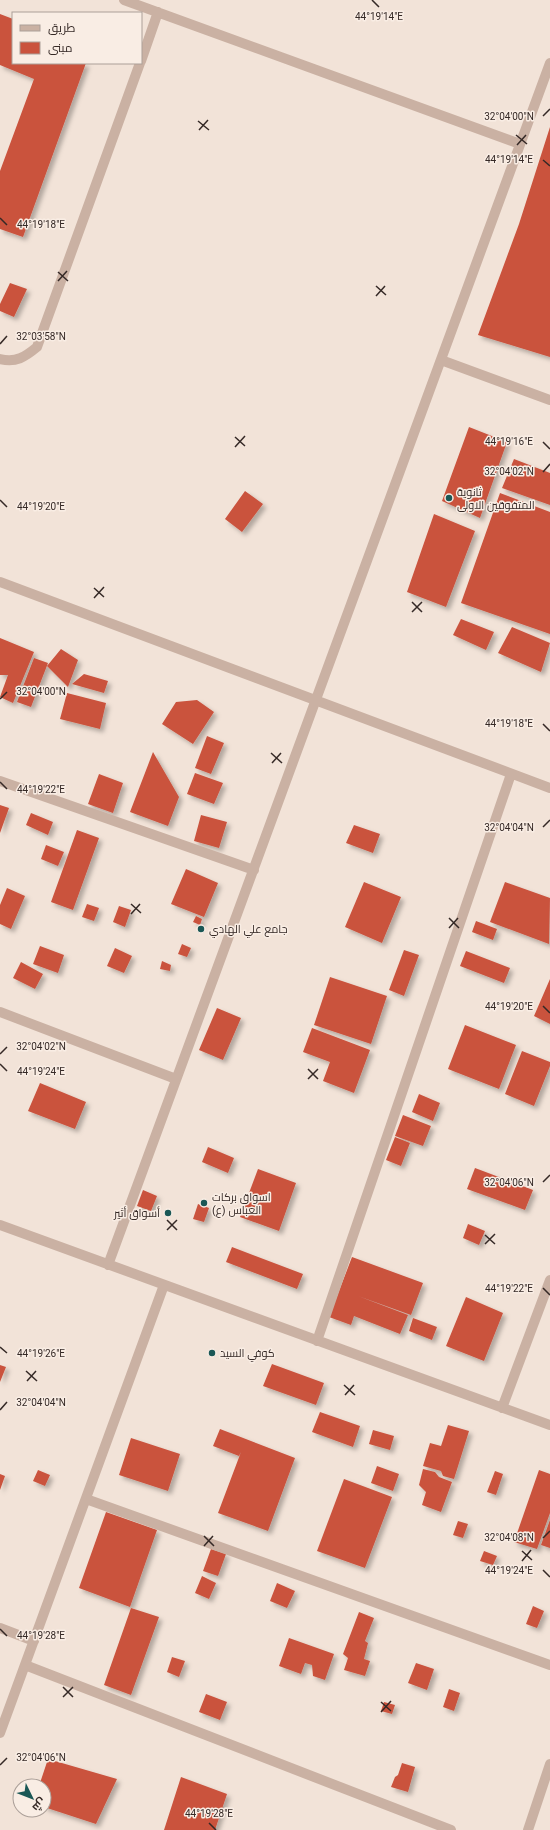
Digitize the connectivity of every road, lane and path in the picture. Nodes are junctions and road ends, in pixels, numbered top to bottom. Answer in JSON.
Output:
{"nodes":[{"id":1,"x":124,"y":0,"type":"edge"},
{"id":2,"x":158,"y":12,"type":"junction"},
{"id":3,"x":142,"y":59,"type":"edge"},
{"id":4,"x":550,"y":63,"type":"edge"},
{"id":5,"x":140,"y":64,"type":"edge"},
{"id":6,"x":520,"y":144,"type":"junction"},
{"id":7,"x":0,"y":359,"type":"edge"},
{"id":8,"x":441,"y":360,"type":"junction"},
{"id":9,"x":550,"y":400,"type":"edge"},
{"id":10,"x":0,"y":582,"type":"edge"},
{"id":11,"x":316,"y":700,"type":"junction"},
{"id":12,"x":511,"y":774,"type":"junction"},
{"id":13,"x":0,"y":781,"type":"edge"},
{"id":14,"x":550,"y":788,"type":"edge"},
{"id":15,"x":254,"y":870,"type":"junction"},
{"id":16,"x":0,"y":1012,"type":"edge"},
{"id":17,"x":176,"y":1079,"type":"junction"},
{"id":18,"x":0,"y":1225,"type":"edge"},
{"id":19,"x":108,"y":1265,"type":"junction"},
{"id":20,"x":550,"y":1280,"type":"edge"},
{"id":21,"x":164,"y":1285,"type":"junction"},
{"id":22,"x":317,"y":1341,"type":"junction"},
{"id":23,"x":502,"y":1408,"type":"junction"},
{"id":24,"x":550,"y":1426,"type":"edge"},
{"id":25,"x":86,"y":1499,"type":"junction"},
{"id":26,"x":0,"y":1628,"type":"edge"},
{"id":27,"x":34,"y":1641,"type":"junction"},
{"id":28,"x":25,"y":1665,"type":"junction"},
{"id":29,"x":550,"y":1665,"type":"edge"},
{"id":30,"x":0,"y":1733,"type":"edge"},
{"id":31,"x":550,"y":1764,"type":"edge"},
{"id":32,"x":451,"y":1830,"type":"edge"},
{"id":33,"x":528,"y":1830,"type":"edge"}],
"edges":[{"from":1,"to":2,"type":"street"},
{"from":2,"to":3,"type":"street"},
{"from":2,"to":6,"type":"street"},
{"from":4,"to":6,"type":"street"},
{"from":5,"to":7,"type":"street"},
{"from":6,"to":8,"type":"street"},
{"from":8,"to":9,"type":"street"},
{"from":8,"to":11,"type":"street"},
{"from":10,"to":11,"type":"street"},
{"from":11,"to":12,"type":"street"},
{"from":11,"to":15,"type":"street"},
{"from":12,"to":14,"type":"street"},
{"from":12,"to":22,"type":"street"},
{"from":13,"to":15,"type":"street"},
{"from":15,"to":17,"type":"street"},
{"from":16,"to":17,"type":"street"},
{"from":17,"to":19,"type":"street"},
{"from":18,"to":19,"type":"street"},
{"from":19,"to":21,"type":"street"},
{"from":20,"to":23,"type":"street"},
{"from":21,"to":22,"type":"street"},
{"from":21,"to":25,"type":"street"},
{"from":22,"to":23,"type":"street"},
{"from":23,"to":24,"type":"street"},
{"from":25,"to":27,"type":"street"},
{"from":25,"to":29,"type":"street"},
{"from":26,"to":27,"type":"street"},
{"from":27,"to":28,"type":"street"},
{"from":28,"to":30,"type":"street"},
{"from":28,"to":32,"type":"street"},
{"from":31,"to":33,"type":"street"}]}
